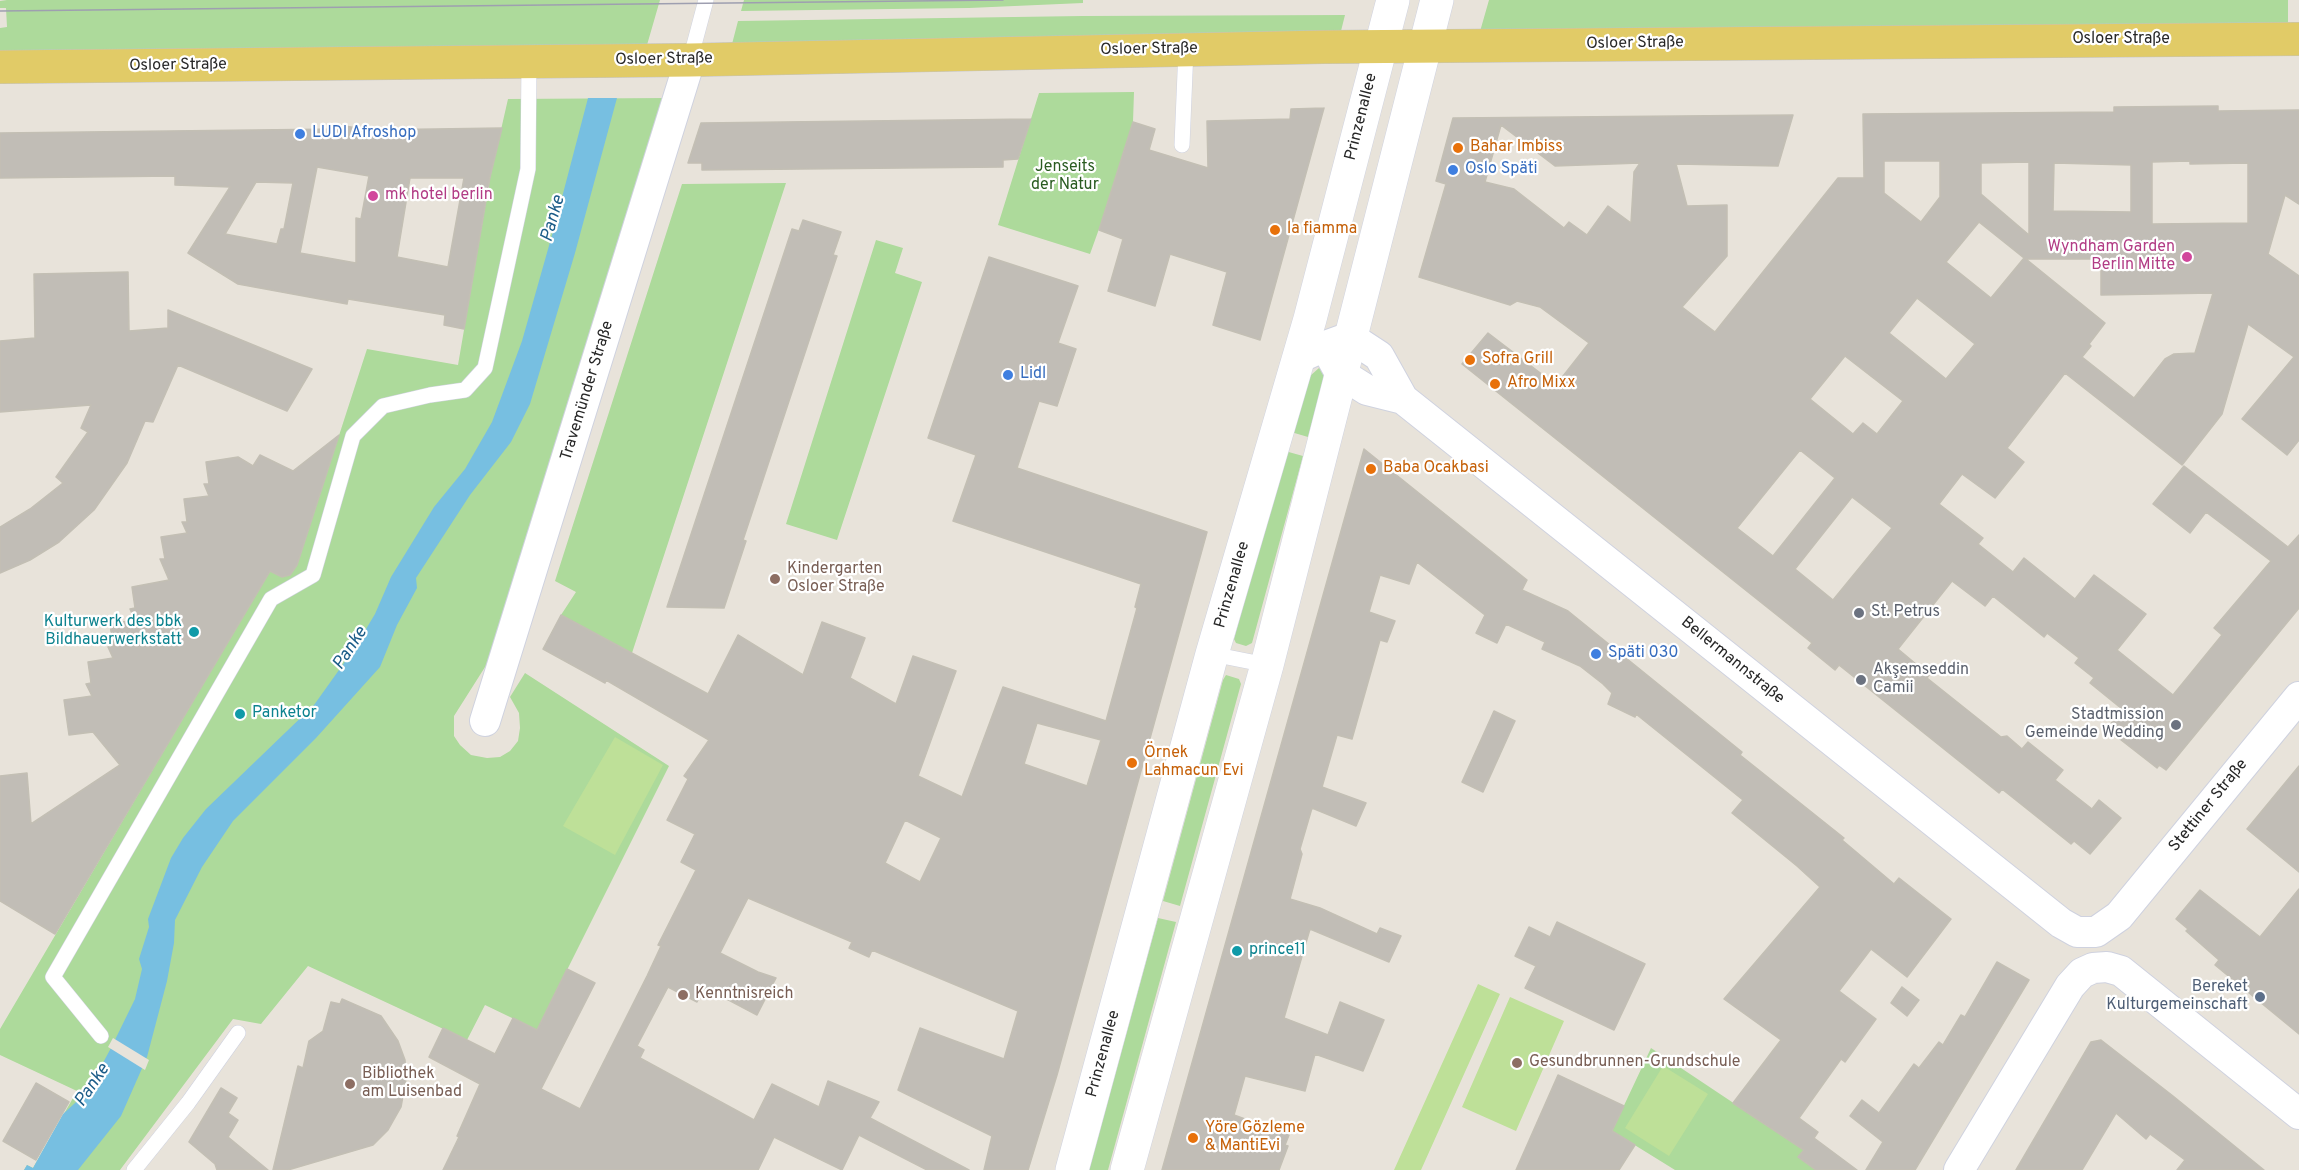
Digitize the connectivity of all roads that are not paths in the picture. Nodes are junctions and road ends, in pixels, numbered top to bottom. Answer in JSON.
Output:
{"nodes":[{"id":1,"x":706,"y":0,"type":"edge"},
{"id":2,"x":1393,"y":0,"type":"edge"},
{"id":3,"x":1437,"y":0,"type":"edge"},
{"id":4,"x":2299,"y":39,"type":"edge"},
{"id":5,"x":1380,"y":46,"type":"junction"},
{"id":6,"x":1424,"y":46,"type":"junction"},
{"id":7,"x":1186,"y":49,"type":"junction"},
{"id":8,"x":690,"y":60,"type":"junction"},
{"id":9,"x":529,"y":62,"type":"junction"},
{"id":10,"x":0,"y":68,"type":"edge"},
{"id":11,"x":1182,"y":145,"type":"dead end"},
{"id":12,"x":1325,"y":346,"type":"junction"},
{"id":13,"x":1212,"y":654,"type":"junction"},
{"id":14,"x":1267,"y":665,"type":"junction"},
{"id":15,"x":2299,"y":696,"type":"edge"},
{"id":16,"x":486,"y":721,"type":"dead end"},
{"id":17,"x":2119,"y":916,"type":"joint"},
{"id":18,"x":238,"y":1033,"type":"dead end"},
{"id":19,"x":101,"y":1036,"type":"dead end"},
{"id":20,"x":2299,"y":1114,"type":"edge"},
{"id":21,"x":134,"y":1170,"type":"edge"},
{"id":22,"x":1072,"y":1170,"type":"edge"},
{"id":23,"x":1127,"y":1170,"type":"edge"},
{"id":24,"x":1959,"y":1170,"type":"edge"}],
"edges":[{"from":1,"to":8,"type":"lane"},
{"from":2,"to":5,"type":"main road","name":"Prinzenallee"},
{"from":3,"to":6,"type":"main road","name":"Prinzenallee"},
{"from":4,"to":6,"type":"main road","name":"Osloer Straße"},
{"from":5,"to":6,"type":"main road","name":"Osloer Straße"},
{"from":5,"to":7,"type":"main road","name":"Osloer Straße"},
{"from":5,"to":12,"type":"main road","name":"Prinzenallee"},
{"from":6,"to":12,"type":"main road","name":"Prinzenallee"},
{"from":7,"to":8,"type":"main road","name":"Osloer Straße"},
{"from":7,"to":11,"type":"lane"},
{"from":8,"to":9,"type":"main road","name":"Osloer Straße"},
{"from":8,"to":16,"type":"street","name":"Travemünder Straße"},
{"from":9,"to":10,"type":"main road","name":"Osloer Straße"},
{"from":9,"to":19,"type":"lane"},
{"from":12,"to":13,"type":"main road","name":"Prinzenallee"},
{"from":12,"to":14,"type":"main road","name":"Prinzenallee"},
{"from":12,"to":17,"type":"street","name":"Bellermannstraße"},
{"from":13,"to":14,"type":"lane"},
{"from":13,"to":22,"type":"main road","name":"Prinzenallee"},
{"from":14,"to":23,"type":"main road","name":"Prinzenallee"},
{"from":15,"to":17,"type":"street","name":"Stettiner Straße"},
{"from":18,"to":21,"type":"lane"},
{"from":20,"to":24,"type":"street"}]}
